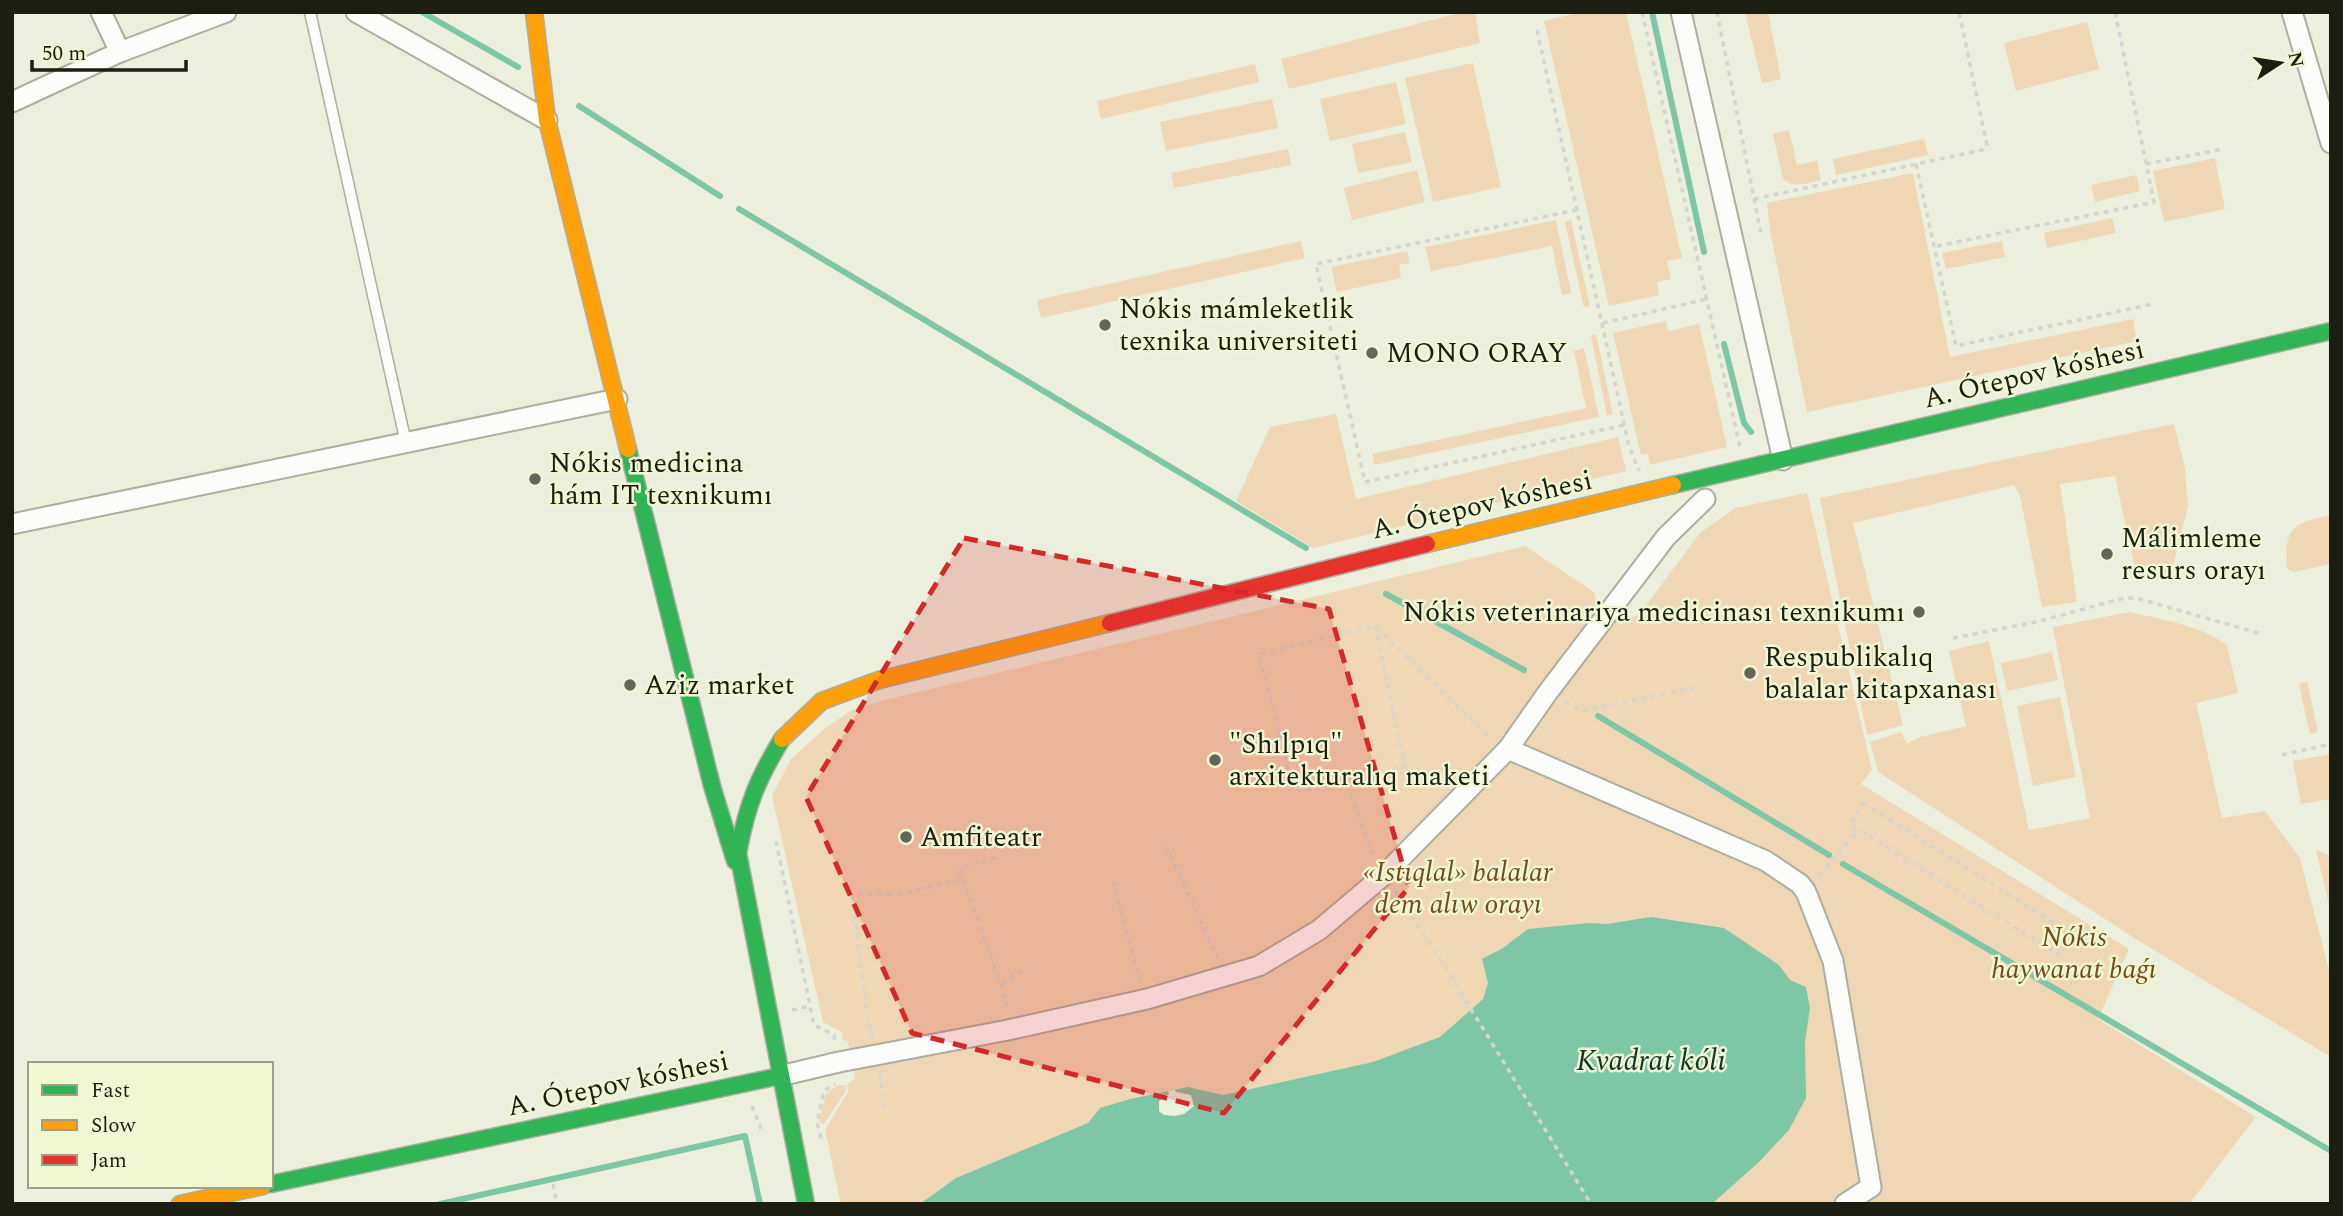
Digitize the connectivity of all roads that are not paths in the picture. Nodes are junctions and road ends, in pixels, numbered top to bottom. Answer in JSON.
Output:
{"nodes":[{"id":1,"x":102,"y":12,"type":"edge"},
{"id":2,"x":226,"y":12,"type":"edge"},
{"id":3,"x":310,"y":12,"type":"edge"},
{"id":4,"x":356,"y":12,"type":"edge"},
{"id":5,"x":534,"y":12,"type":"edge"},
{"id":6,"x":1681,"y":12,"type":"edge"},
{"id":7,"x":2292,"y":12,"type":"edge"},
{"id":8,"x":120,"y":52,"type":"junction"},
{"id":9,"x":12,"y":102,"type":"edge"},
{"id":10,"x":547,"y":120,"type":"junction"},
{"id":11,"x":2331,"y":143,"type":"edge"},
{"id":12,"x":2331,"y":331,"type":"edge"},
{"id":13,"x":617,"y":399,"type":"junction"},
{"id":14,"x":406,"y":443,"type":"junction"},
{"id":15,"x":1783,"y":460,"type":"junction"},
{"id":16,"x":1705,"y":499,"type":"dead end"},
{"id":17,"x":12,"y":524,"type":"edge"},
{"id":18,"x":1508,"y":749,"type":"junction"},
{"id":19,"x":760,"y":775,"type":"junction"},
{"id":20,"x":712,"y":786,"type":"junction"},
{"id":21,"x":741,"y":879,"type":"junction"},
{"id":22,"x":780,"y":1076,"type":"junction"},
{"id":23,"x":273,"y":1184,"type":"edge"},
{"id":24,"x":253,"y":1188,"type":"edge"},
{"id":25,"x":180,"y":1204,"type":"edge"},
{"id":26,"x":806,"y":1204,"type":"edge"},
{"id":27,"x":1844,"y":1204,"type":"edge"}],
"edges":[{"from":1,"to":8,"type":"street"},
{"from":2,"to":8,"type":"street"},
{"from":3,"to":14,"type":"lane"},
{"from":4,"to":10,"type":"street"},
{"from":5,"to":10,"type":"main road"},
{"from":6,"to":15,"type":"street"},
{"from":7,"to":11,"type":"street"},
{"from":8,"to":9,"type":"street"},
{"from":10,"to":13,"type":"main road"},
{"from":12,"to":15,"type":"main road","name":"A. Ótepov kóshesi"},
{"from":13,"to":14,"type":"street"},
{"from":13,"to":20,"type":"main road"},
{"from":14,"to":17,"type":"street"},
{"from":15,"to":19,"type":"main road","name":"A. Ótepov kóshesi"},
{"from":16,"to":18,"type":"street"},
{"from":18,"to":22,"type":"street"},
{"from":18,"to":27,"type":"street"},
{"from":19,"to":20,"type":"street"},
{"from":19,"to":21,"type":"main road","name":"A. Ótepov kóshesi"},
{"from":20,"to":21,"type":"main road"},
{"from":21,"to":22,"type":"main road"},
{"from":22,"to":23,"type":"main road","name":"A. Ótepov kóshesi"},
{"from":22,"to":26,"type":"main road"},
{"from":24,"to":25,"type":"main road"}]}
